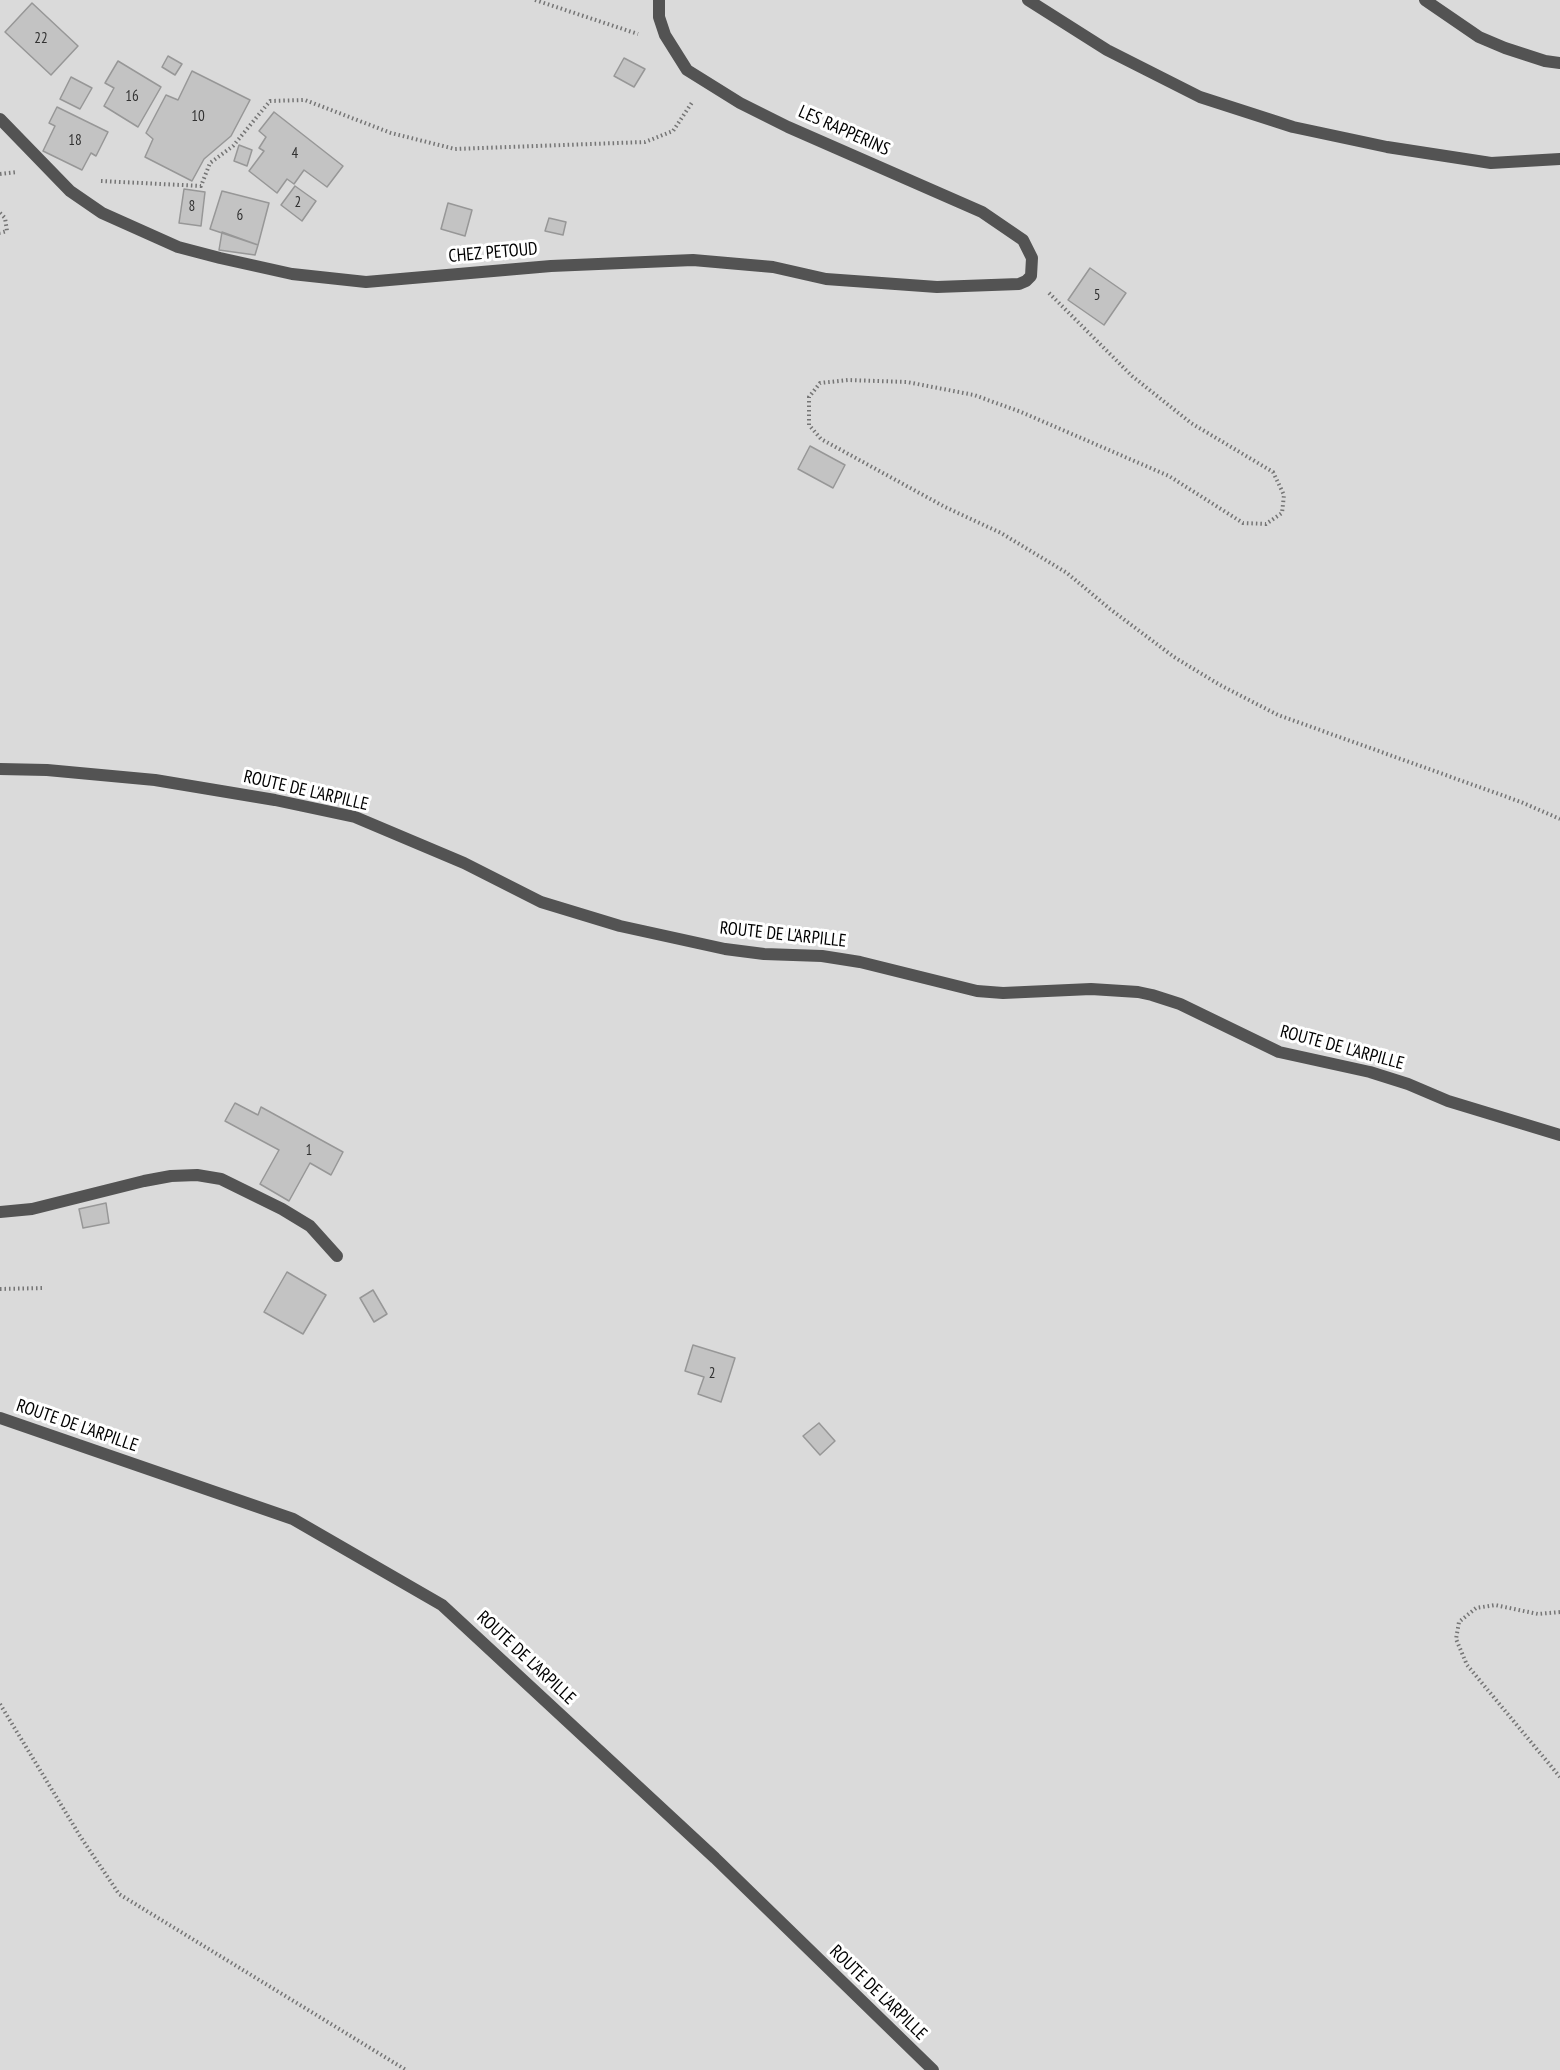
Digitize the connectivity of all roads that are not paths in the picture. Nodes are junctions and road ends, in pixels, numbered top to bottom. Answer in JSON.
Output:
{"nodes":[{"id":1,"x":659,"y":0,"type":"edge"},
{"id":2,"x":1028,"y":0,"type":"edge"},
{"id":3,"x":1425,"y":0,"type":"edge"},
{"id":4,"x":1560,"y":63,"type":"edge"},
{"id":5,"x":0,"y":119,"type":"edge"},
{"id":6,"x":1560,"y":159,"type":"edge"},
{"id":7,"x":1032,"y":276,"type":"joint"},
{"id":8,"x":0,"y":769,"type":"edge"},
{"id":9,"x":1560,"y":1135,"type":"edge"},
{"id":10,"x":0,"y":1212,"type":"edge"},
{"id":11,"x":337,"y":1256,"type":"dead end"},
{"id":12,"x":0,"y":1418,"type":"edge"},
{"id":13,"x":933,"y":2070,"type":"edge"}],
"edges":[{"from":1,"to":7,"type":"street","name":"LES RAPPERINS"},
{"from":2,"to":6,"type":"street"},
{"from":3,"to":4,"type":"street"},
{"from":5,"to":7,"type":"street","name":"CHEZ PETOUD"},
{"from":8,"to":9,"type":"street","name":"ROUTE DE L'ARPILLE"},
{"from":10,"to":11,"type":"street"},
{"from":12,"to":13,"type":"street","name":"ROUTE DE L'ARPILLE"}]}
